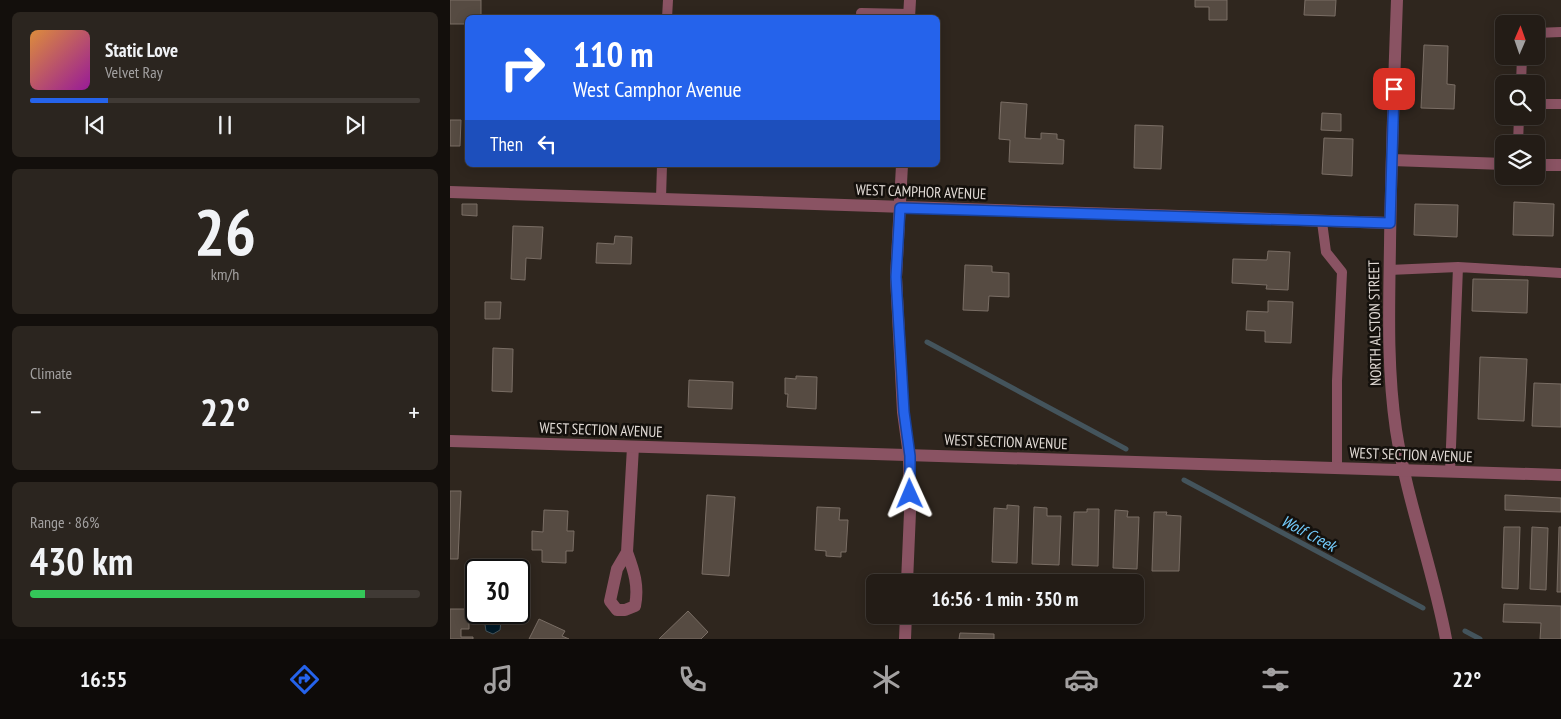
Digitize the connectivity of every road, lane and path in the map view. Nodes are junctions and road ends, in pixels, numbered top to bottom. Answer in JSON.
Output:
{"nodes":[{"id":1,"x":668,"y":0,"type":"edge"},
{"id":2,"x":910,"y":0,"type":"edge"},
{"id":3,"x":1397,"y":0,"type":"edge"},
{"id":4,"x":861,"y":13,"type":"dead end"},
{"id":5,"x":667,"y":15,"type":"edge"},
{"id":6,"x":893,"y":15,"type":"edge"},
{"id":7,"x":909,"y":15,"type":"edge"},
{"id":8,"x":1561,"y":32,"type":"edge"},
{"id":9,"x":1545,"y":33,"type":"edge"},
{"id":10,"x":1545,"y":104,"type":"edge"},
{"id":11,"x":1561,"y":104,"type":"edge"},
{"id":12,"x":1392,"y":160,"type":"junction"},
{"id":13,"x":1495,"y":164,"type":"edge"},
{"id":14,"x":1545,"y":165,"type":"edge"},
{"id":15,"x":1561,"y":165,"type":"edge"},
{"id":16,"x":662,"y":167,"type":"edge"},
{"id":17,"x":902,"y":167,"type":"edge"},
{"id":18,"x":450,"y":192,"type":"edge"},
{"id":19,"x":661,"y":198,"type":"junction"},
{"id":20,"x":900,"y":208,"type":"junction"},
{"id":21,"x":1322,"y":222,"type":"junction"},
{"id":22,"x":1390,"y":223,"type":"junction"},
{"id":23,"x":1458,"y":267,"type":"junction"},
{"id":24,"x":1389,"y":270,"type":"junction"},
{"id":25,"x":1561,"y":273,"type":"edge"},
{"id":26,"x":450,"y":442,"type":"edge"},
{"id":27,"x":633,"y":447,"type":"junction"},
{"id":28,"x":910,"y":456,"type":"junction"},
{"id":29,"x":1337,"y":469,"type":"junction"},
{"id":30,"x":1403,"y":471,"type":"junction"},
{"id":31,"x":1450,"y":472,"type":"junction"},
{"id":32,"x":1561,"y":476,"type":"edge"},
{"id":33,"x":627,"y":552,"type":"dead end"},
{"id":34,"x":907,"y":574,"type":"edge"},
{"id":35,"x":906,"y":624,"type":"edge"},
{"id":36,"x":905,"y":639,"type":"edge"},
{"id":37,"x":1446,"y":639,"type":"edge"}],
"edges":[{"from":1,"to":5,"type":"lane"},
{"from":2,"to":7,"type":"street"},
{"from":3,"to":12,"type":"street","name":"NORTH ALSTON STREET"},
{"from":4,"to":6,"type":"lane"},
{"from":8,"to":9,"type":"lane"},
{"from":10,"to":11,"type":"lane"},
{"from":12,"to":13,"type":"street"},
{"from":12,"to":22,"type":"street","name":"NORTH ALSTON STREET"},
{"from":14,"to":15,"type":"street"},
{"from":16,"to":19,"type":"lane"},
{"from":17,"to":20,"type":"street"},
{"from":18,"to":19,"type":"street","name":"WEST CAMPHOR AVENUE"},
{"from":19,"to":20,"type":"street","name":"WEST CAMPHOR AVENUE"},
{"from":20,"to":21,"type":"street","name":"WEST CAMPHOR AVENUE"},
{"from":20,"to":28,"type":"street"},
{"from":21,"to":22,"type":"street","name":"WEST CAMPHOR AVENUE"},
{"from":21,"to":29,"type":"lane"},
{"from":22,"to":24,"type":"street","name":"NORTH ALSTON STREET"},
{"from":23,"to":24,"type":"lane"},
{"from":23,"to":25,"type":"lane"},
{"from":23,"to":31,"type":"lane"},
{"from":24,"to":30,"type":"street","name":"NORTH ALSTON STREET"},
{"from":26,"to":27,"type":"street","name":"WEST SECTION AVENUE"},
{"from":27,"to":28,"type":"street","name":"WEST SECTION AVENUE"},
{"from":27,"to":33,"type":"street"},
{"from":28,"to":29,"type":"street","name":"WEST SECTION AVENUE"},
{"from":28,"to":34,"type":"street"},
{"from":29,"to":30,"type":"street","name":"WEST SECTION AVENUE"},
{"from":30,"to":31,"type":"street","name":"WEST SECTION AVENUE"},
{"from":30,"to":37,"type":"street","name":"NORTH ALSTON STREET"},
{"from":31,"to":32,"type":"street","name":"WEST SECTION AVENUE"},
{"from":35,"to":36,"type":"street"}]}
